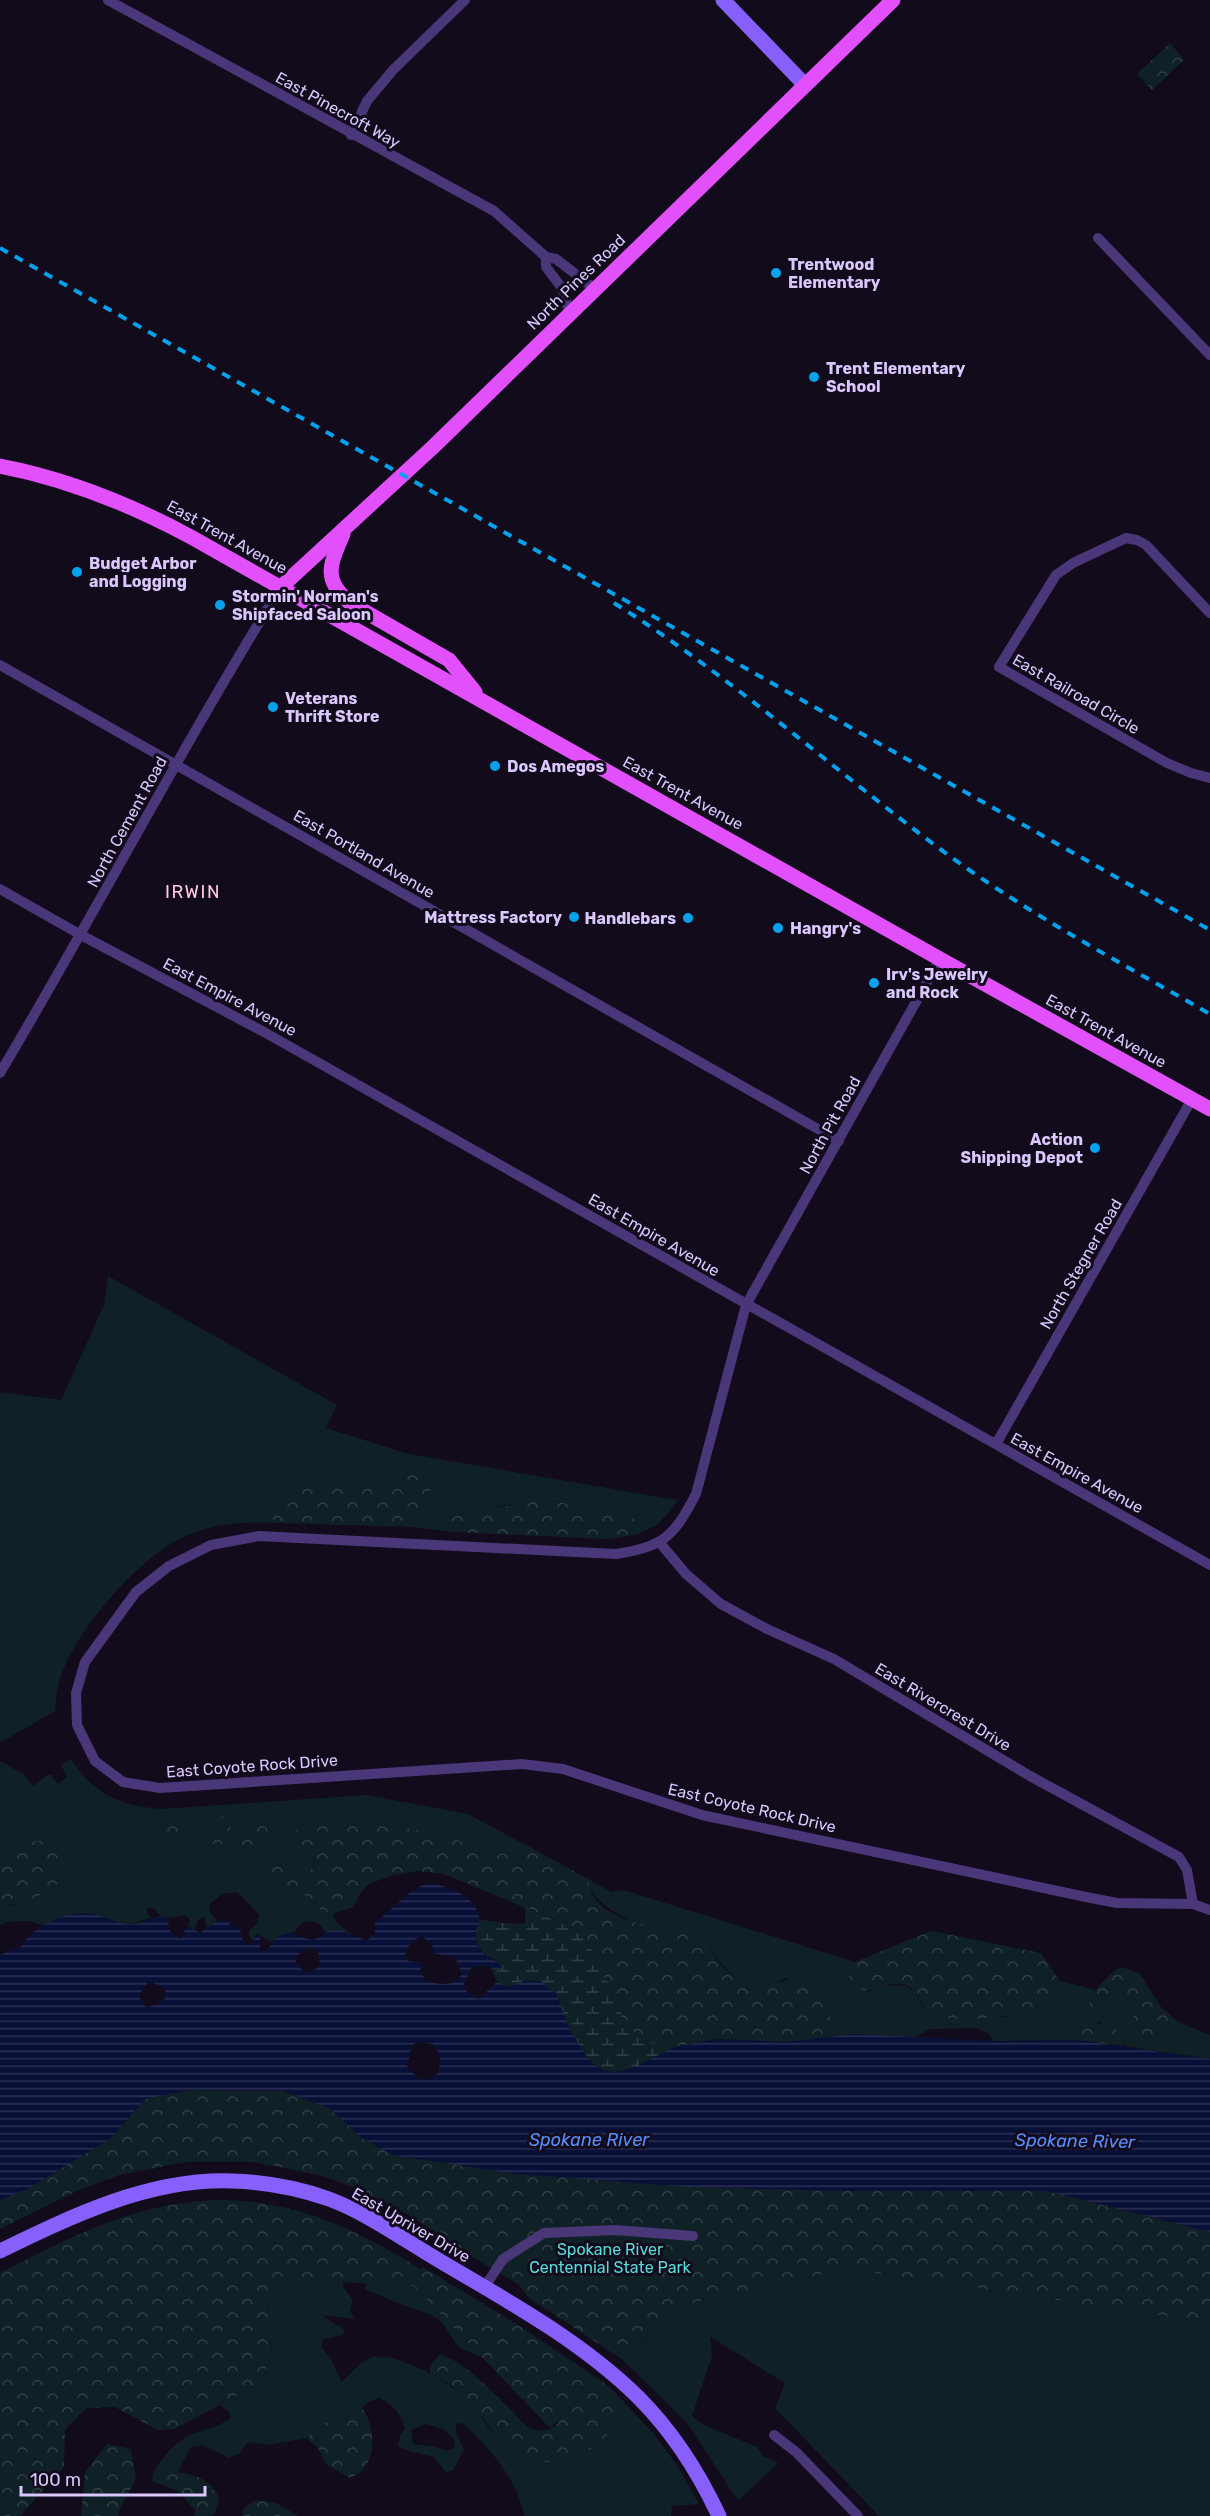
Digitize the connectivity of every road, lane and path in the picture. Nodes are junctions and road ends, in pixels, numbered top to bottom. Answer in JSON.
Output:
{"nodes":[{"id":1,"x":108,"y":0,"type":"edge"},
{"id":2,"x":465,"y":0,"type":"edge"},
{"id":3,"x":723,"y":0,"type":"edge"},
{"id":4,"x":893,"y":0,"type":"edge"},
{"id":5,"x":805,"y":85,"type":"junction"},
{"id":6,"x":351,"y":135,"type":"junction"},
{"id":7,"x":1098,"y":238,"type":"dead end"},
{"id":8,"x":546,"y":257,"type":"junction"},
{"id":9,"x":595,"y":289,"type":"junction"},
{"id":10,"x":570,"y":314,"type":"junction"},
{"id":11,"x":1210,"y":355,"type":"edge"},
{"id":12,"x":0,"y":466,"type":"edge"},
{"id":13,"x":345,"y":528,"type":"junction"},
{"id":14,"x":281,"y":587,"type":"junction"},
{"id":15,"x":1210,"y":613,"type":"edge"},
{"id":16,"x":0,"y":665,"type":"edge"},
{"id":17,"x":481,"y":699,"type":"junction"},
{"id":18,"x":176,"y":765,"type":"junction"},
{"id":19,"x":1210,"y":778,"type":"edge"},
{"id":20,"x":0,"y":889,"type":"edge"},
{"id":21,"x":81,"y":935,"type":"junction"},
{"id":22,"x":940,"y":959,"type":"junction"},
{"id":23,"x":0,"y":1073,"type":"edge"},
{"id":24,"x":1192,"y":1099,"type":"junction"},
{"id":25,"x":1210,"y":1109,"type":"edge"},
{"id":26,"x":839,"y":1141,"type":"junction"},
{"id":27,"x":746,"y":1305,"type":"junction"},
{"id":28,"x":996,"y":1444,"type":"junction"},
{"id":29,"x":660,"y":1543,"type":"junction"},
{"id":30,"x":1210,"y":1565,"type":"edge"},
{"id":31,"x":1193,"y":1904,"type":"junction"},
{"id":32,"x":1210,"y":1910,"type":"edge"},
{"id":33,"x":693,"y":2236,"type":"dead end"},
{"id":34,"x":0,"y":2251,"type":"edge"},
{"id":35,"x":484,"y":2288,"type":"junction"},
{"id":36,"x":774,"y":2435,"type":"dead end"},
{"id":37,"x":719,"y":2516,"type":"edge"},
{"id":38,"x":858,"y":2516,"type":"edge"}],
"edges":[{"from":1,"to":6,"type":"street","name":"East Pinecroft Way"},
{"from":2,"to":6,"type":"street"},
{"from":3,"to":5,"type":"street"},
{"from":4,"to":5,"type":"main road","name":"North Pines Road"},
{"from":5,"to":9,"type":"main road","name":"North Pines Road"},
{"from":6,"to":8,"type":"street","name":"East Pinecroft Way"},
{"from":7,"to":11,"type":"street"},
{"from":8,"to":9,"type":"street","name":"East Pinecroft Way"},
{"from":8,"to":10,"type":"street","name":"East Pinecroft Way"},
{"from":9,"to":10,"type":"main road","name":"North Pines Road"},
{"from":10,"to":13,"type":"main road","name":"North Pines Road"},
{"from":12,"to":14,"type":"main road","name":"East Trent Avenue"},
{"from":13,"to":14,"type":"main road","name":"North Pines Road"},
{"from":13,"to":17,"type":"main road"},
{"from":14,"to":17,"type":"main road","name":"East Trent Avenue"},
{"from":14,"to":18,"type":"street","name":"North Cement Road"},
{"from":15,"to":19,"type":"street","name":"East Railroad Circle"},
{"from":16,"to":18,"type":"street","name":"East Portland Avenue"},
{"from":17,"to":22,"type":"main road","name":"East Trent Avenue"},
{"from":18,"to":21,"type":"street","name":"North Cement Road"},
{"from":18,"to":26,"type":"street","name":"East Portland Avenue"},
{"from":20,"to":21,"type":"street","name":"East Empire Avenue"},
{"from":21,"to":23,"type":"street","name":"North Cement Road"},
{"from":21,"to":27,"type":"street","name":"East Empire Avenue"},
{"from":22,"to":24,"type":"main road","name":"East Trent Avenue"},
{"from":22,"to":26,"type":"street","name":"North Pit Road"},
{"from":24,"to":25,"type":"main road","name":"East Trent Avenue"},
{"from":24,"to":28,"type":"street","name":"North Stegner Road"},
{"from":26,"to":27,"type":"street","name":"North Pit Road"},
{"from":27,"to":28,"type":"street","name":"East Empire Avenue"},
{"from":27,"to":29,"type":"street","name":"East Coyote Rock Drive"},
{"from":28,"to":30,"type":"street","name":"East Empire Avenue"},
{"from":29,"to":31,"type":"street","name":"East Rivercrest Drive"},
{"from":29,"to":31,"type":"street","name":"East Coyote Rock Drive"},
{"from":31,"to":32,"type":"street","name":"East Coyote Rock Drive"},
{"from":33,"to":35,"type":"street"},
{"from":34,"to":35,"type":"street","name":"East Upriver Drive"},
{"from":35,"to":37,"type":"street","name":"East Upriver Drive"},
{"from":36,"to":38,"type":"street"}]}
